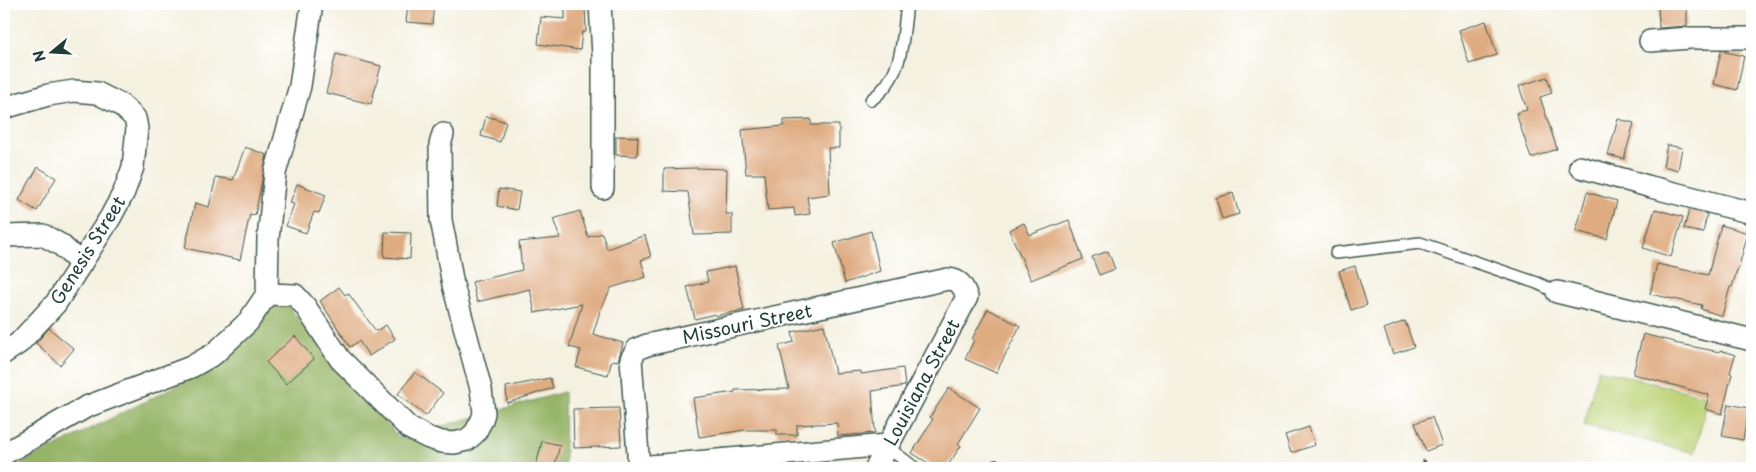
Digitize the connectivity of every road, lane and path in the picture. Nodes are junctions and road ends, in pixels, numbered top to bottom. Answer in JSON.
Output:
{"nodes":[{"id":1,"x":312,"y":4,"type":"edge"},
{"id":2,"x":600,"y":4,"type":"edge"},
{"id":3,"x":906,"y":4,"type":"edge"},
{"id":4,"x":1752,"y":38,"type":"edge"},
{"id":5,"x":1650,"y":41,"type":"dead end"},
{"id":6,"x":870,"y":100,"type":"dead end"},
{"id":7,"x":4,"y":108,"type":"edge"},
{"id":8,"x":443,"y":134,"type":"dead end"},
{"id":9,"x":1580,"y":166,"type":"dead end"},
{"id":10,"x":603,"y":188,"type":"dead end"},
{"id":11,"x":1752,"y":213,"type":"edge"},
{"id":12,"x":4,"y":236,"type":"edge"},
{"id":13,"x":1336,"y":253,"type":"dead end"},
{"id":14,"x":81,"y":264,"type":"junction"},
{"id":15,"x":1557,"y":292,"type":"joint"},
{"id":16,"x":267,"y":294,"type":"junction"},
{"id":17,"x":967,"y":297,"type":"joint"},
{"id":18,"x":1752,"y":340,"type":"edge"},
{"id":19,"x":4,"y":353,"type":"edge"},
{"id":20,"x":887,"y":445,"type":"junction"},
{"id":21,"x":4,"y":454,"type":"edge"},
{"id":22,"x":1423,"y":460,"type":"dead end"},
{"id":23,"x":639,"y":467,"type":"edge"},
{"id":24,"x":876,"y":468,"type":"edge"},
{"id":25,"x":915,"y":468,"type":"edge"},
{"id":26,"x":1430,"y":468,"type":"edge"}],
"edges":[{"from":1,"to":16,"type":"street"},
{"from":2,"to":10,"type":"street"},
{"from":3,"to":6,"type":"lane"},
{"from":4,"to":5,"type":"street"},
{"from":7,"to":14,"type":"street","name":"Genesis Street"},
{"from":8,"to":16,"type":"street"},
{"from":9,"to":11,"type":"street"},
{"from":12,"to":14,"type":"street"},
{"from":13,"to":15,"type":"lane"},
{"from":14,"to":19,"type":"street","name":"Genesis Street"},
{"from":15,"to":18,"type":"street"},
{"from":16,"to":21,"type":"street"},
{"from":17,"to":20,"type":"street","name":"Louisiana Street"},
{"from":17,"to":23,"type":"street","name":"Missouri Street"},
{"from":20,"to":23,"type":"street"},
{"from":20,"to":24,"type":"street","name":"Louisiana Street"},
{"from":20,"to":25,"type":"lane"},
{"from":22,"to":26,"type":"path"}]}
